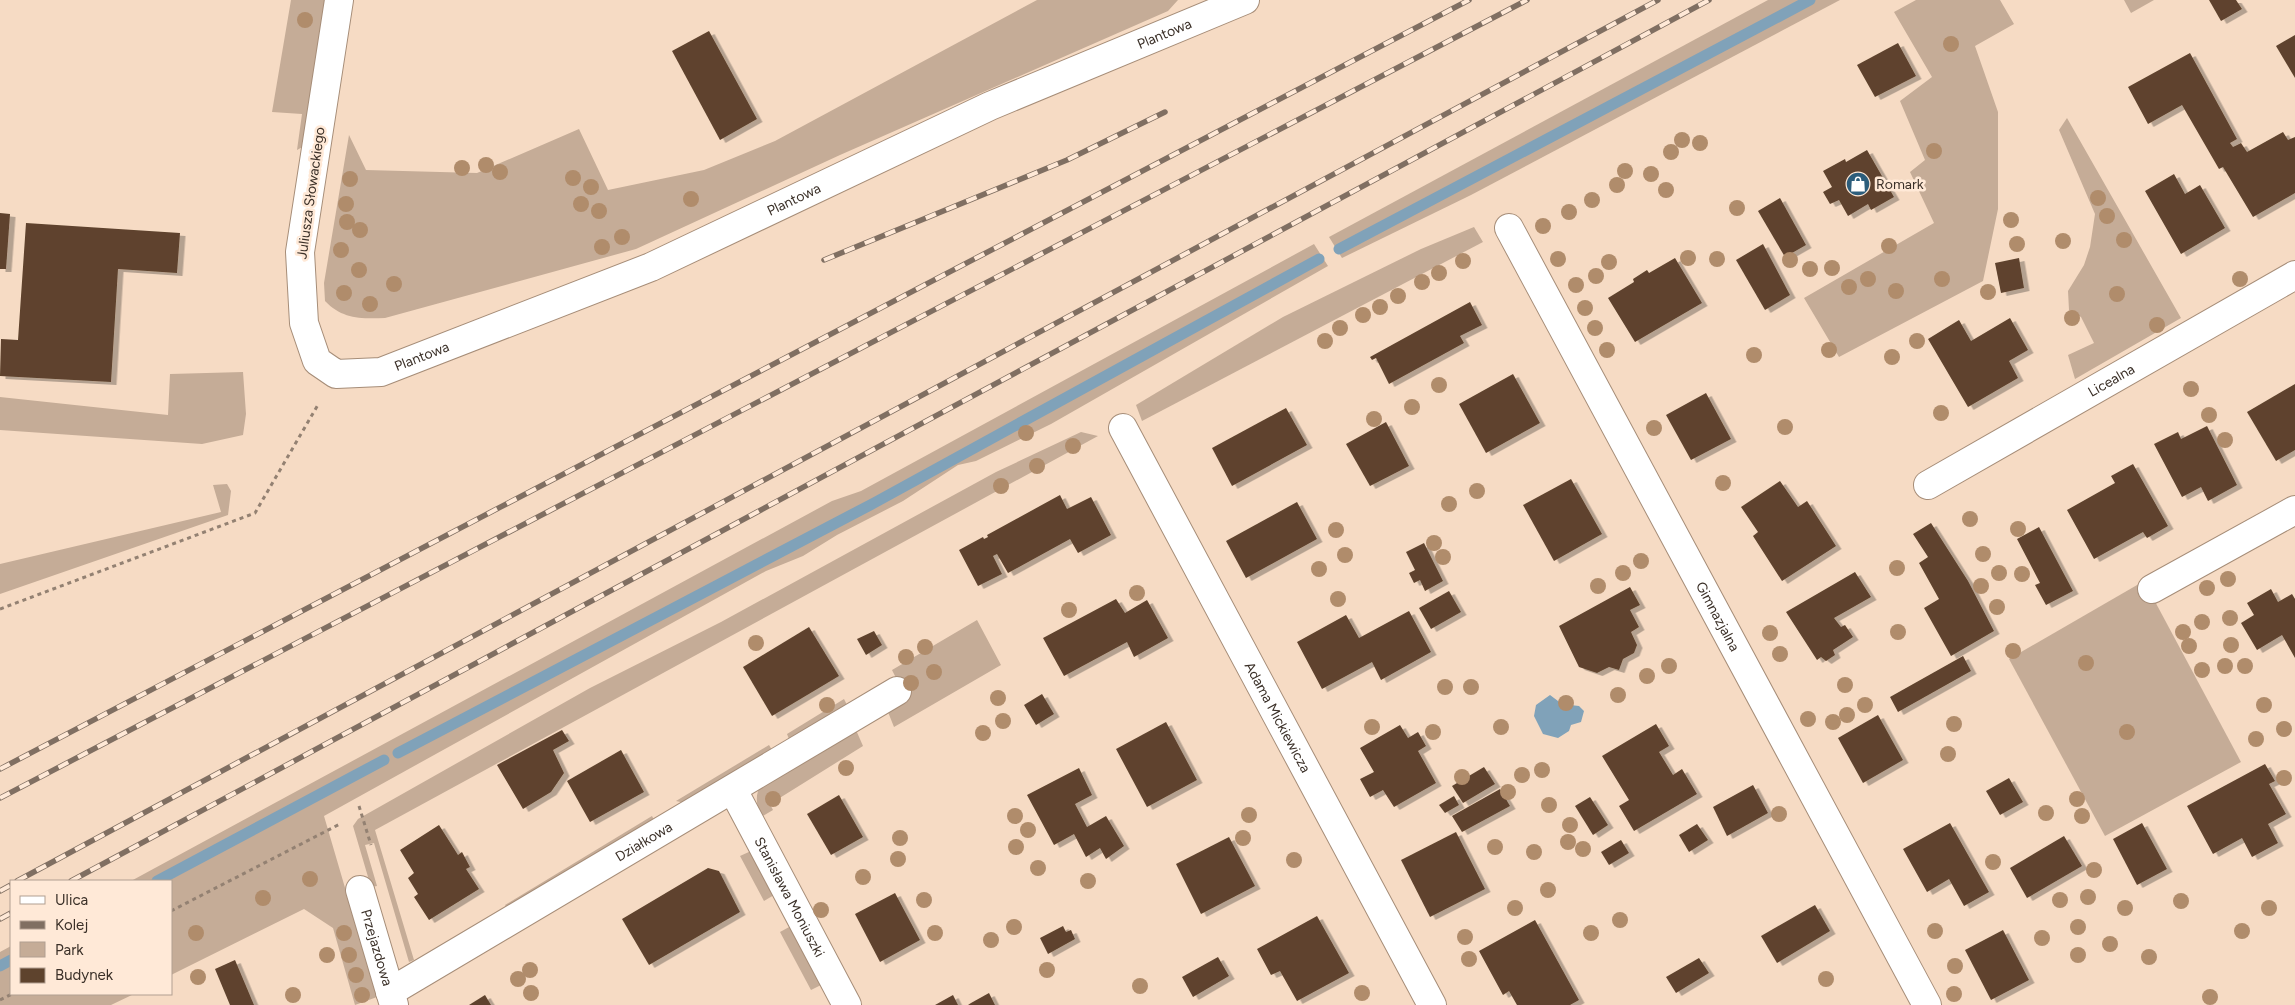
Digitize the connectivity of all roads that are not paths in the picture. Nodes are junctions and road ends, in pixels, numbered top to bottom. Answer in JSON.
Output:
{"nodes":[{"id":1,"x":340,"y":0,"type":"edge"},
{"id":2,"x":1245,"y":0,"type":"edge"},
{"id":3,"x":1509,"y":228,"type":"dead end"},
{"id":4,"x":2295,"y":275,"type":"edge"},
{"id":5,"x":336,"y":374,"type":"joint"},
{"id":6,"x":1123,"y":428,"type":"dead end"},
{"id":7,"x":1928,"y":485,"type":"dead end"},
{"id":8,"x":2295,"y":510,"type":"edge"},
{"id":9,"x":2152,"y":589,"type":"dead end"},
{"id":10,"x":897,"y":691,"type":"dead end"},
{"id":11,"x":733,"y":790,"type":"junction"},
{"id":12,"x":360,"y":890,"type":"dead end"},
{"id":13,"x":392,"y":998,"type":"edge"},
{"id":14,"x":846,"y":1005,"type":"edge"},
{"id":15,"x":1432,"y":1005,"type":"edge"},
{"id":16,"x":1927,"y":1005,"type":"edge"}],
"edges":[{"from":1,"to":5,"type":"street","name":"Juliusza Słowackiego"},
{"from":2,"to":5,"type":"street","name":"Plantowa"},
{"from":3,"to":16,"type":"street","name":"Gimnazjalna"},
{"from":4,"to":7,"type":"street","name":"Licealna"},
{"from":6,"to":15,"type":"street","name":"Adama Mickiewicza"},
{"from":8,"to":9,"type":"street"},
{"from":10,"to":11,"type":"street","name":"Działkowa"},
{"from":11,"to":13,"type":"street","name":"Działkowa"},
{"from":11,"to":14,"type":"street","name":"Stanisława Moniuszki"},
{"from":12,"to":13,"type":"street","name":"Przejazdowa"}]}
